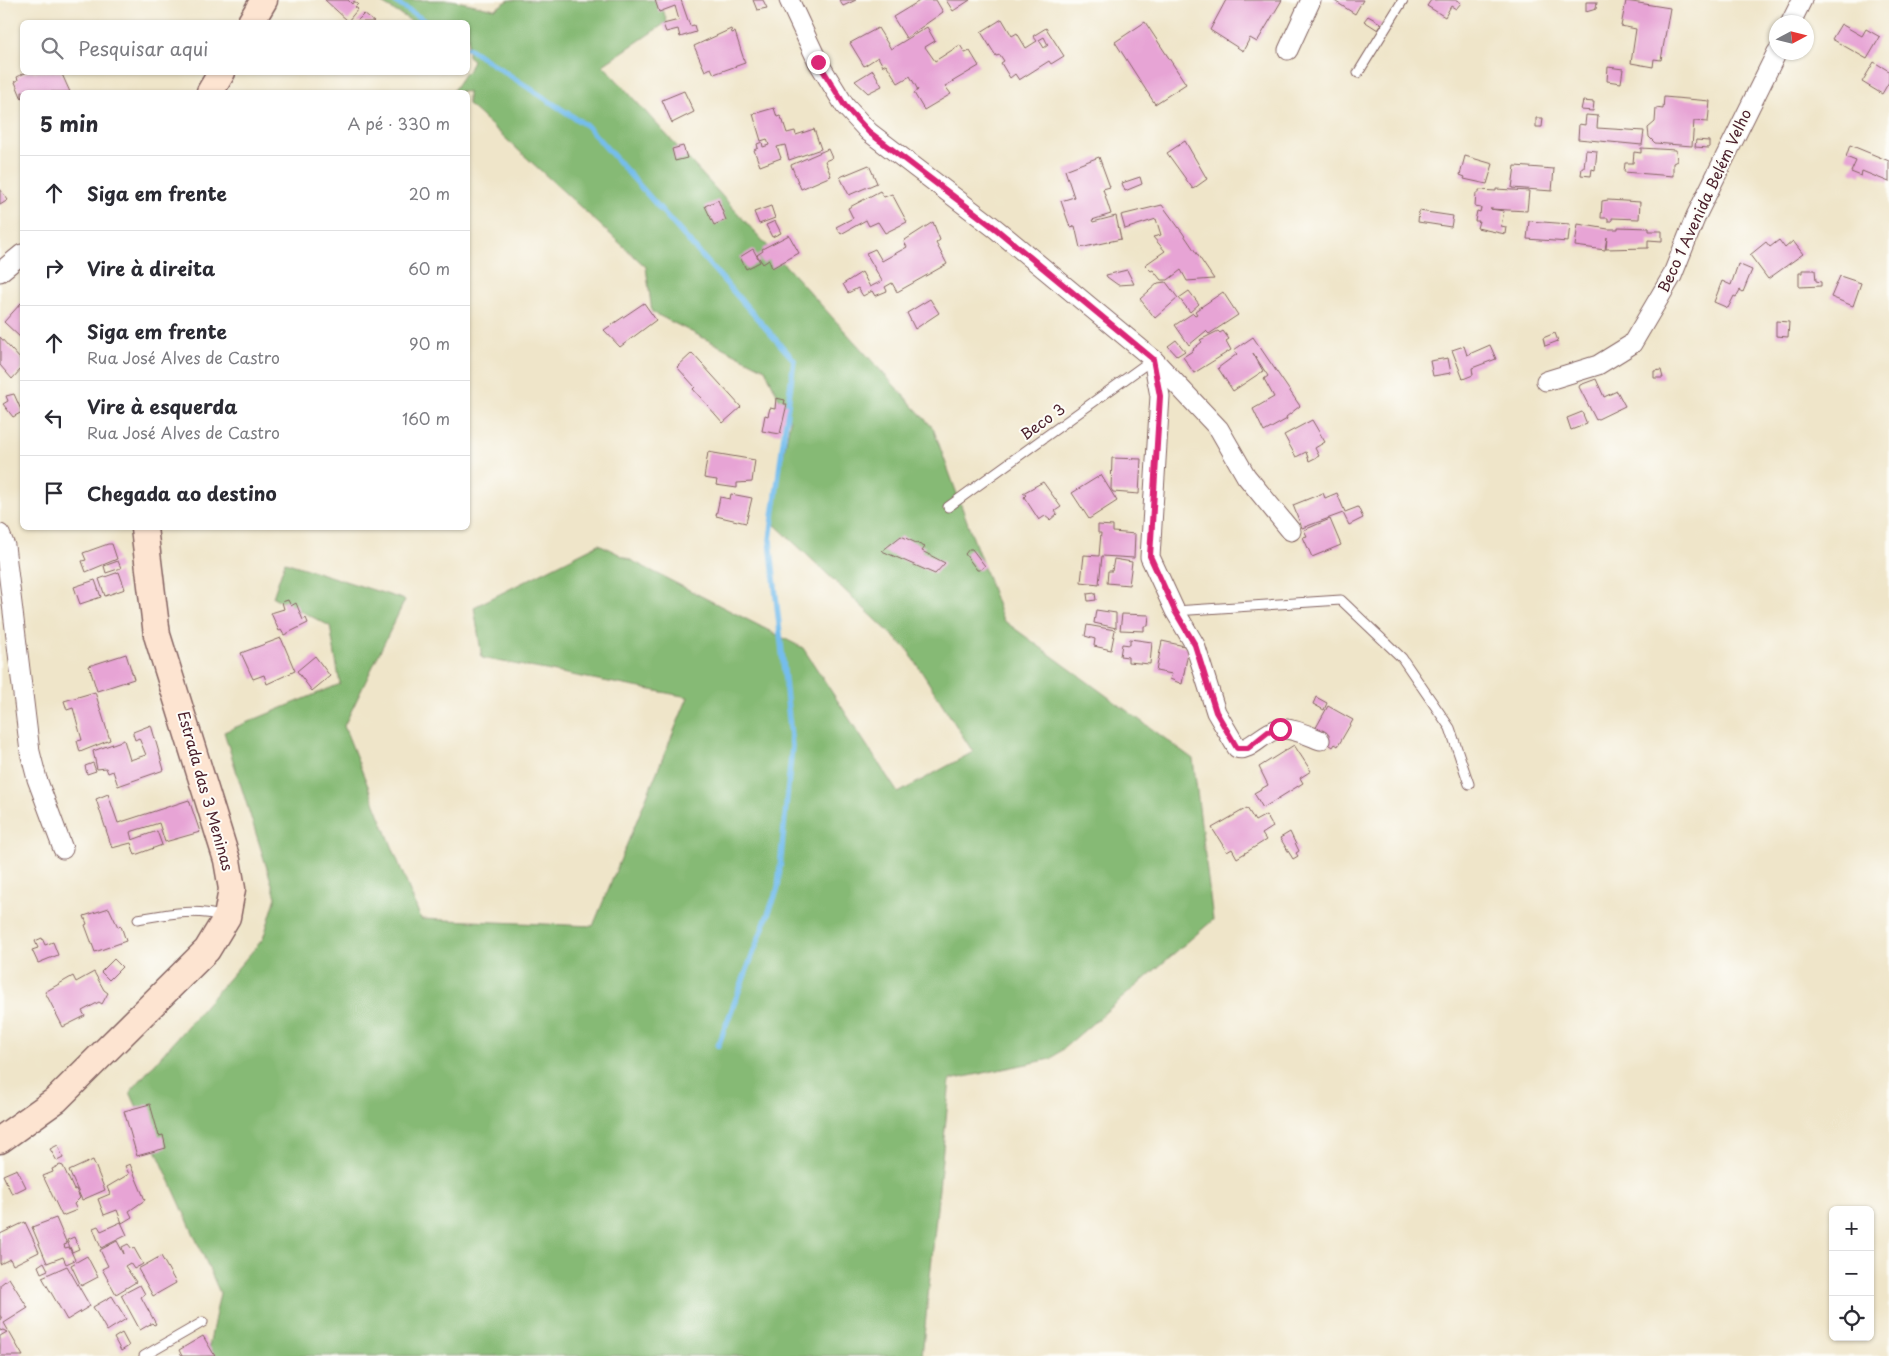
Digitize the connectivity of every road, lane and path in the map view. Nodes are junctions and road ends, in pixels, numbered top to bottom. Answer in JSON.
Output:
{"nodes":[{"id":1,"x":264,"y":0,"type":"edge"},
{"id":2,"x":789,"y":0,"type":"edge"},
{"id":3,"x":1311,"y":0,"type":"edge"},
{"id":4,"x":1402,"y":0,"type":"edge"},
{"id":5,"x":1802,"y":0,"type":"edge"},
{"id":6,"x":1794,"y":15,"type":"edge"},
{"id":7,"x":252,"y":20,"type":"edge"},
{"id":8,"x":1288,"y":50,"type":"dead end"},
{"id":9,"x":1772,"y":60,"type":"edge"},
{"id":10,"x":1358,"y":73,"type":"dead end"},
{"id":11,"x":220,"y":75,"type":"edge"},
{"id":12,"x":211,"y":90,"type":"edge"},
{"id":13,"x":20,"y":256,"type":"edge"},
{"id":14,"x":0,"y":272,"type":"edge"},
{"id":15,"x":1153,"y":359,"type":"junction"},
{"id":16,"x":1546,"y":381,"type":"dead end"},
{"id":17,"x":948,"y":507,"type":"dead end"},
{"id":18,"x":144,"y":530,"type":"edge"},
{"id":19,"x":1292,"y":531,"type":"dead end"},
{"id":20,"x":0,"y":534,"type":"edge"},
{"id":21,"x":1175,"y":611,"type":"junction"},
{"id":22,"x":1320,"y":740,"type":"dead end"},
{"id":23,"x":1468,"y":784,"type":"dead end"},
{"id":24,"x":62,"y":849,"type":"dead end"},
{"id":25,"x":227,"y":917,"type":"junction"},
{"id":26,"x":138,"y":919,"type":"dead end"},
{"id":27,"x":0,"y":1140,"type":"edge"},
{"id":28,"x":203,"y":1322,"type":"dead end"},
{"id":29,"x":144,"y":1356,"type":"edge"}],
"edges":[{"from":1,"to":7,"type":"main road"},
{"from":2,"to":15,"type":"street"},
{"from":3,"to":8,"type":"street"},
{"from":4,"to":10,"type":"lane"},
{"from":5,"to":6,"type":"street"},
{"from":9,"to":16,"type":"street","name":"Beco 1 Avenida Belém Velho"},
{"from":11,"to":12,"type":"main road"},
{"from":13,"to":14,"type":"street"},
{"from":15,"to":17,"type":"lane","name":"Beco 3"},
{"from":15,"to":19,"type":"street"},
{"from":15,"to":21,"type":"street"},
{"from":18,"to":25,"type":"main road","name":"Estrada das 3 Meninas"},
{"from":20,"to":24,"type":"street"},
{"from":21,"to":22,"type":"street"},
{"from":21,"to":23,"type":"lane"},
{"from":25,"to":26,"type":"lane"},
{"from":25,"to":27,"type":"main road","name":"Estrada das 3 Meninas"},
{"from":28,"to":29,"type":"lane"}]}
